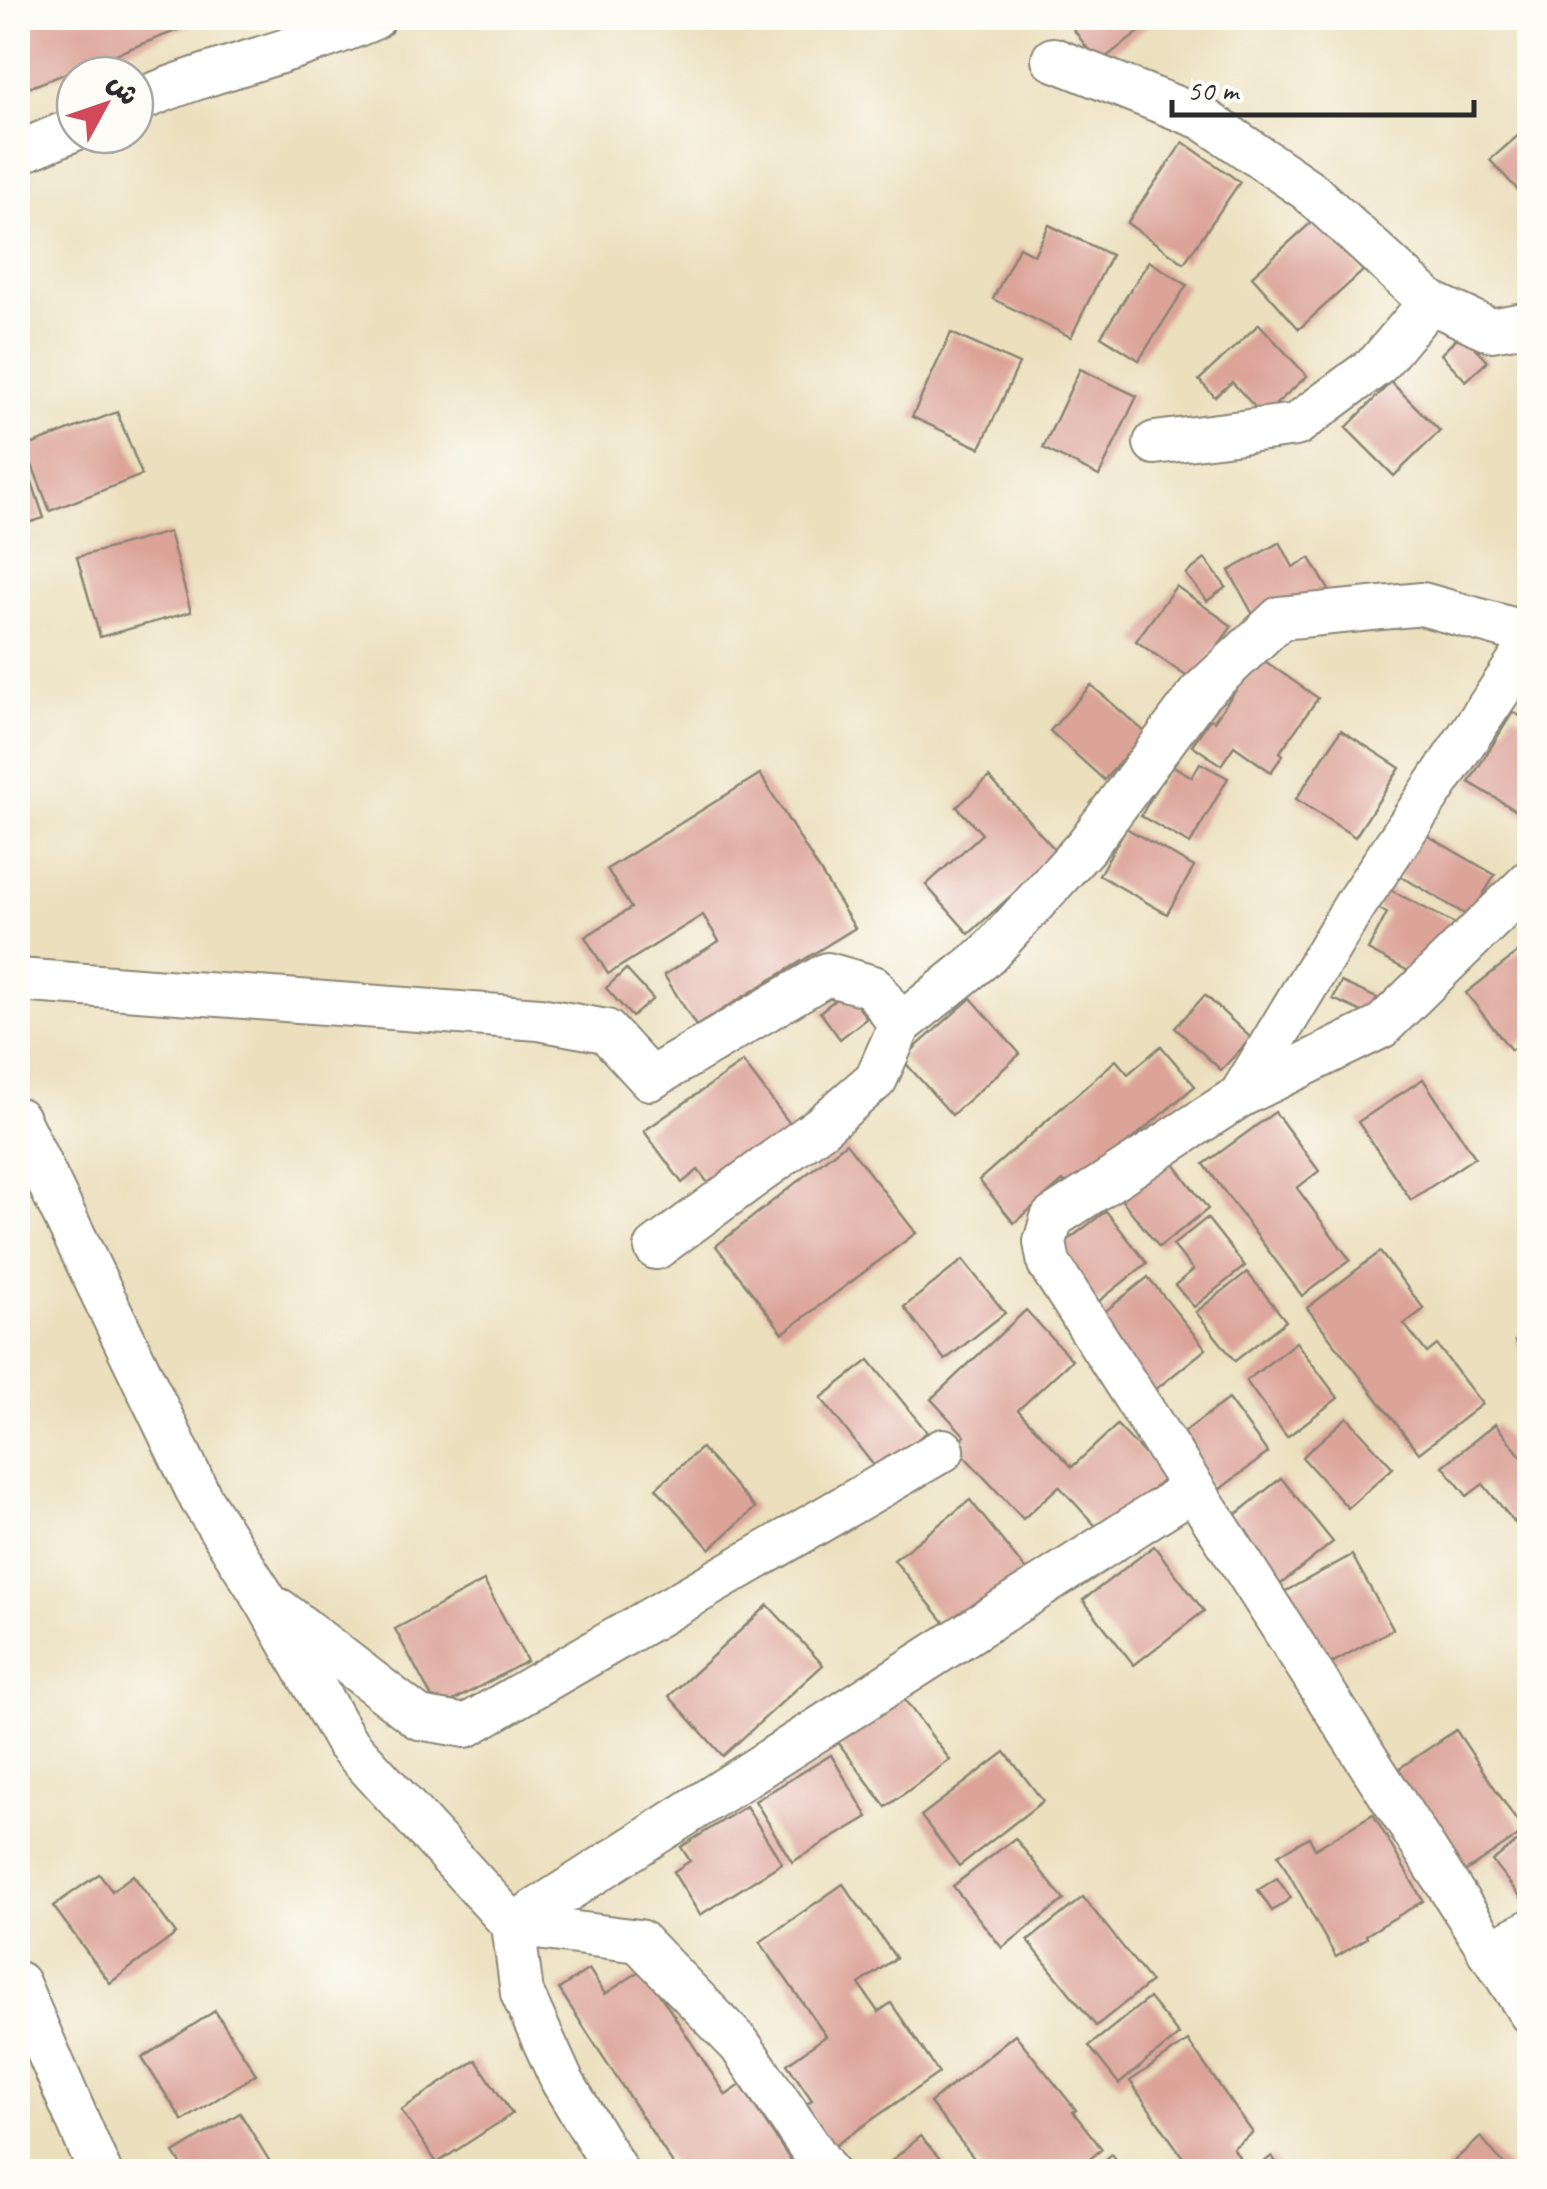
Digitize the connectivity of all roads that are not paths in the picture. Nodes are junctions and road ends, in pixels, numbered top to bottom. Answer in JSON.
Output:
{"nodes":[{"id":1,"x":374,"y":18,"type":"edge"},
{"id":2,"x":1053,"y":59,"type":"dead end"},
{"id":3,"x":155,"y":93,"type":"edge"},
{"id":4,"x":55,"y":138,"type":"edge"},
{"id":5,"x":18,"y":154,"type":"edge"},
{"id":6,"x":1430,"y":302,"type":"junction"},
{"id":7,"x":1530,"y":323,"type":"edge"},
{"id":8,"x":1156,"y":443,"type":"dead end"},
{"id":9,"x":1530,"y":634,"type":"edge"},
{"id":10,"x":1530,"y":646,"type":"edge"},
{"id":11,"x":1530,"y":882,"type":"edge"},
{"id":12,"x":18,"y":980,"type":"edge"},
{"id":13,"x":900,"y":1025,"type":"junction"},
{"id":14,"x":1240,"y":1096,"type":"junction"},
{"id":15,"x":18,"y":1119,"type":"edge"},
{"id":16,"x":656,"y":1248,"type":"dead end"},
{"id":17,"x":943,"y":1450,"type":"dead end"},
{"id":18,"x":1194,"y":1488,"type":"junction"},
{"id":19,"x":266,"y":1601,"type":"junction"},
{"id":20,"x":513,"y":1925,"type":"junction"},
{"id":21,"x":1530,"y":1931,"type":"edge"},
{"id":22,"x":1489,"y":1952,"type":"junction"},
{"id":23,"x":18,"y":1983,"type":"edge"},
{"id":24,"x":1530,"y":2013,"type":"edge"},
{"id":25,"x":100,"y":2172,"type":"edge"},
{"id":26,"x":617,"y":2172,"type":"edge"},
{"id":27,"x":827,"y":2172,"type":"edge"}],
"edges":[{"from":1,"to":3,"type":"street"},
{"from":2,"to":6,"type":"street"},
{"from":4,"to":5,"type":"street"},
{"from":6,"to":7,"type":"street"},
{"from":6,"to":8,"type":"street"},
{"from":9,"to":13,"type":"street"},
{"from":10,"to":14,"type":"street"},
{"from":11,"to":14,"type":"street"},
{"from":12,"to":13,"type":"street"},
{"from":13,"to":16,"type":"street"},
{"from":14,"to":18,"type":"street"},
{"from":15,"to":19,"type":"street"},
{"from":17,"to":19,"type":"street"},
{"from":18,"to":20,"type":"street"},
{"from":18,"to":22,"type":"street"},
{"from":19,"to":20,"type":"street"},
{"from":20,"to":26,"type":"street"},
{"from":20,"to":27,"type":"street"},
{"from":21,"to":22,"type":"street"},
{"from":22,"to":24,"type":"street"},
{"from":23,"to":25,"type":"street"}]}
